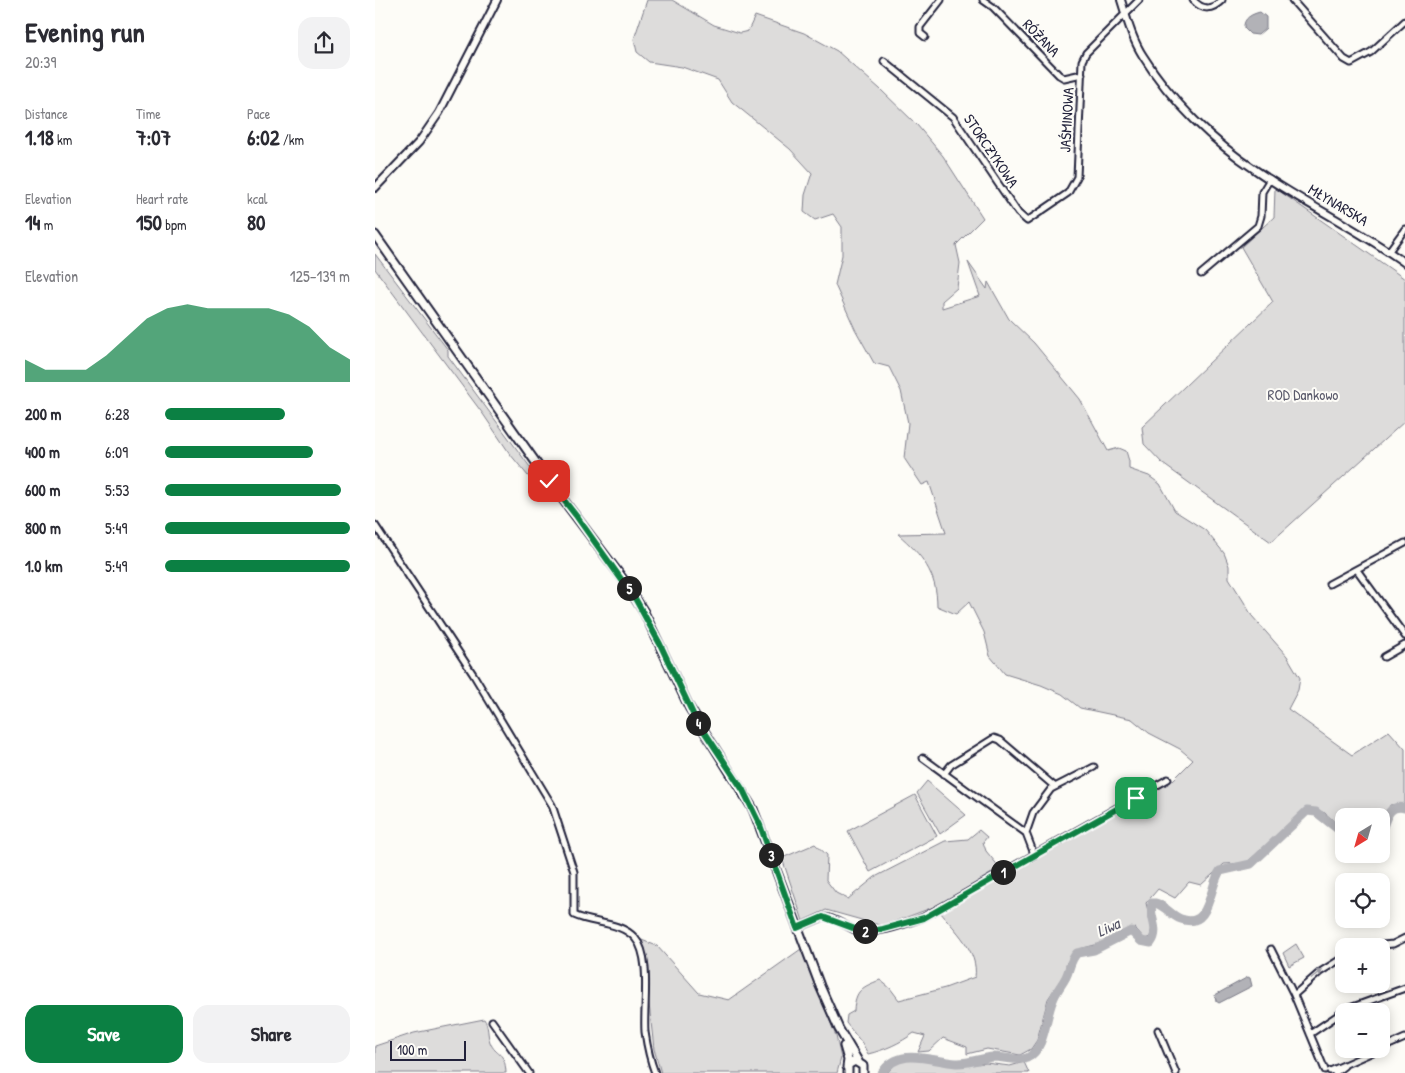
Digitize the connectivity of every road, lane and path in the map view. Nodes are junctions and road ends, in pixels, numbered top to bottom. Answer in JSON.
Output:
{"nodes":[{"id":1,"x":497,"y":0,"type":"edge"},
{"id":2,"x":941,"y":0,"type":"edge"},
{"id":3,"x":1121,"y":0,"type":"edge"},
{"id":4,"x":1139,"y":0,"type":"edge"},
{"id":5,"x":1193,"y":0,"type":"edge"},
{"id":6,"x":1222,"y":0,"type":"edge"},
{"id":7,"x":1293,"y":0,"type":"edge"},
{"id":8,"x":987,"y":1,"type":"edge"},
{"id":9,"x":1125,"y":14,"type":"junction"},
{"id":10,"x":1405,"y":20,"type":"edge"},
{"id":11,"x":925,"y":37,"type":"dead end"},
{"id":12,"x":884,"y":61,"type":"dead end"},
{"id":13,"x":1082,"y":74,"type":"junction"},
{"id":14,"x":1269,"y":179,"type":"junction"},
{"id":15,"x":375,"y":188,"type":"edge"},
{"id":16,"x":1027,"y":222,"type":"joint"},
{"id":17,"x":1405,"y":229,"type":"edge"},
{"id":18,"x":375,"y":235,"type":"edge"},
{"id":19,"x":1389,"y":252,"type":"junction"},
{"id":20,"x":1405,"y":263,"type":"edge"},
{"id":21,"x":1201,"y":274,"type":"dead end"},
{"id":22,"x":375,"y":525,"type":"edge"},
{"id":23,"x":1405,"y":543,"type":"edge"},
{"id":24,"x":1357,"y":570,"type":"junction"},
{"id":25,"x":1329,"y":584,"type":"dead end"},
{"id":26,"x":1405,"y":636,"type":"edge"},
{"id":27,"x":1405,"y":646,"type":"edge"},
{"id":28,"x":1384,"y":657,"type":"dead end"},
{"id":29,"x":923,"y":758,"type":"dead end"},
{"id":30,"x":1094,"y":766,"type":"dead end"},
{"id":31,"x":944,"y":774,"type":"junction"},
{"id":32,"x":1168,"y":779,"type":"dead end"},
{"id":33,"x":1054,"y":786,"type":"junction"},
{"id":34,"x":1026,"y":833,"type":"junction"},
{"id":35,"x":1034,"y":854,"type":"junction"},
{"id":36,"x":797,"y":928,"type":"junction"},
{"id":37,"x":1405,"y":938,"type":"edge"},
{"id":38,"x":1390,"y":944,"type":"edge"},
{"id":39,"x":1271,"y":949,"type":"dead end"},
{"id":40,"x":1335,"y":963,"type":"edge"},
{"id":41,"x":1405,"y":988,"type":"edge"},
{"id":42,"x":1294,"y":995,"type":"junction"},
{"id":43,"x":492,"y":1021,"type":"dead end"},
{"id":44,"x":839,"y":1029,"type":"junction"},
{"id":45,"x":1158,"y":1030,"type":"dead end"},
{"id":46,"x":1310,"y":1034,"type":"junction"},
{"id":47,"x":1405,"y":1038,"type":"edge"},
{"id":48,"x":858,"y":1061,"type":"junction"},
{"id":49,"x":846,"y":1071,"type":"edge"},
{"id":50,"x":1328,"y":1072,"type":"edge"},
{"id":51,"x":529,"y":1073,"type":"edge"},
{"id":52,"x":655,"y":1073,"type":"edge"},
{"id":53,"x":863,"y":1073,"type":"edge"},
{"id":54,"x":1176,"y":1073,"type":"edge"}],
"edges":[{"from":1,"to":15,"type":"street"},
{"from":2,"to":11,"type":"street"},
{"from":3,"to":9,"type":"street","name":"MŁYNARSKA"},
{"from":4,"to":9,"type":"street","name":"JAŚMINOWA"},
{"from":5,"to":6,"type":"street"},
{"from":7,"to":10,"type":"street"},
{"from":8,"to":13,"type":"street","name":"RÓŻANA"},
{"from":9,"to":13,"type":"street","name":"JAŚMINOWA"},
{"from":9,"to":14,"type":"street","name":"MŁYNARSKA"},
{"from":12,"to":16,"type":"street","name":"STORCZYKOWA"},
{"from":13,"to":16,"type":"street","name":"JAŚMINOWA"},
{"from":14,"to":19,"type":"street","name":"MŁYNARSKA"},
{"from":14,"to":21,"type":"street"},
{"from":17,"to":19,"type":"street"},
{"from":18,"to":36,"type":"main road"},
{"from":19,"to":20,"type":"street","name":"MŁYNARSKA"},
{"from":22,"to":52,"type":"street"},
{"from":23,"to":24,"type":"street"},
{"from":24,"to":25,"type":"street"},
{"from":24,"to":26,"type":"street"},
{"from":27,"to":28,"type":"street"},
{"from":29,"to":31,"type":"street"},
{"from":30,"to":33,"type":"street"},
{"from":31,"to":33,"type":"street"},
{"from":31,"to":34,"type":"street"},
{"from":32,"to":35,"type":"street"},
{"from":33,"to":34,"type":"street"},
{"from":34,"to":35,"type":"street"},
{"from":35,"to":36,"type":"street"},
{"from":36,"to":44,"type":"main road"},
{"from":37,"to":38,"type":"street"},
{"from":39,"to":42,"type":"street"},
{"from":42,"to":40,"type":"street","one_way":true},
{"from":41,"to":46,"type":"street"},
{"from":42,"to":46,"type":"street"},
{"from":43,"to":51,"type":"street"},
{"from":44,"to":48,"type":"main road"},
{"from":44,"to":49,"type":"main road"},
{"from":45,"to":54,"type":"street"},
{"from":46,"to":50,"type":"street"},
{"from":47,"to":50,"type":"street"},
{"from":48,"to":49,"type":"main road"},
{"from":48,"to":53,"type":"main road"}]}
